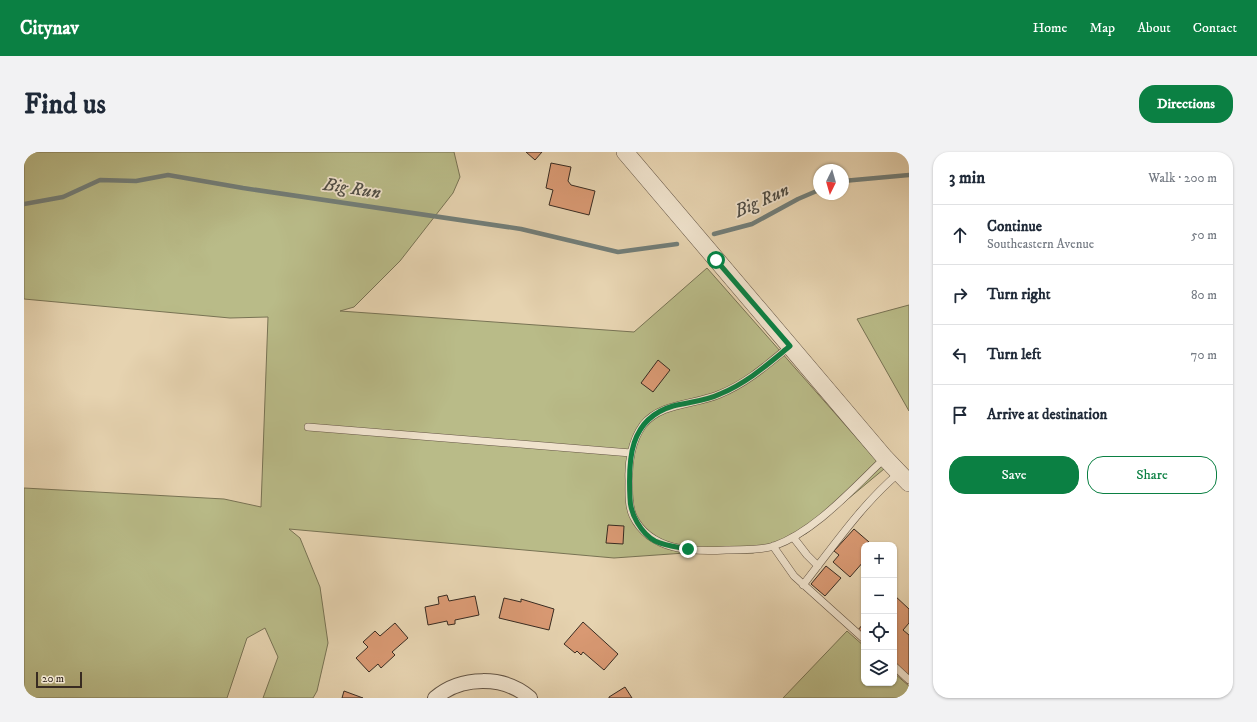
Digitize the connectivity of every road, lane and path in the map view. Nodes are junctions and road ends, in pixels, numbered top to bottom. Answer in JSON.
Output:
{"nodes":[{"id":1,"x":625,"y":152,"type":"edge"},
{"id":2,"x":790,"y":346,"type":"junction"},
{"id":3,"x":308,"y":427,"type":"dead end"},
{"id":4,"x":632,"y":453,"type":"junction"},
{"id":5,"x":885,"y":458,"type":"junction"},
{"id":6,"x":904,"y":478,"type":"edge"},
{"id":7,"x":793,"y":537,"type":"junction"},
{"id":8,"x":773,"y":546,"type":"junction"},
{"id":9,"x":818,"y":566,"type":"junction"},
{"id":10,"x":803,"y":585,"type":"junction"},
{"id":11,"x":861,"y":636,"type":"edge"},
{"id":12,"x":897,"y":669,"type":"edge"},
{"id":13,"x":909,"y":680,"type":"edge"},
{"id":14,"x":435,"y":698,"type":"edge"},
{"id":15,"x":530,"y":698,"type":"edge"}],
"edges":[{"from":1,"to":2,"type":"street"},
{"from":2,"to":4,"type":"lane"},
{"from":2,"to":5,"type":"street"},
{"from":3,"to":4,"type":"lane"},
{"from":4,"to":8,"type":"lane"},
{"from":5,"to":6,"type":"street"},
{"from":5,"to":7,"type":"lane"},
{"from":6,"to":9,"type":"lane"},
{"from":7,"to":8,"type":"lane"},
{"from":7,"to":9,"type":"lane"},
{"from":8,"to":10,"type":"lane"},
{"from":9,"to":10,"type":"lane"},
{"from":10,"to":11,"type":"lane"},
{"from":12,"to":13,"type":"lane"},
{"from":14,"to":15,"type":"street"}]}
